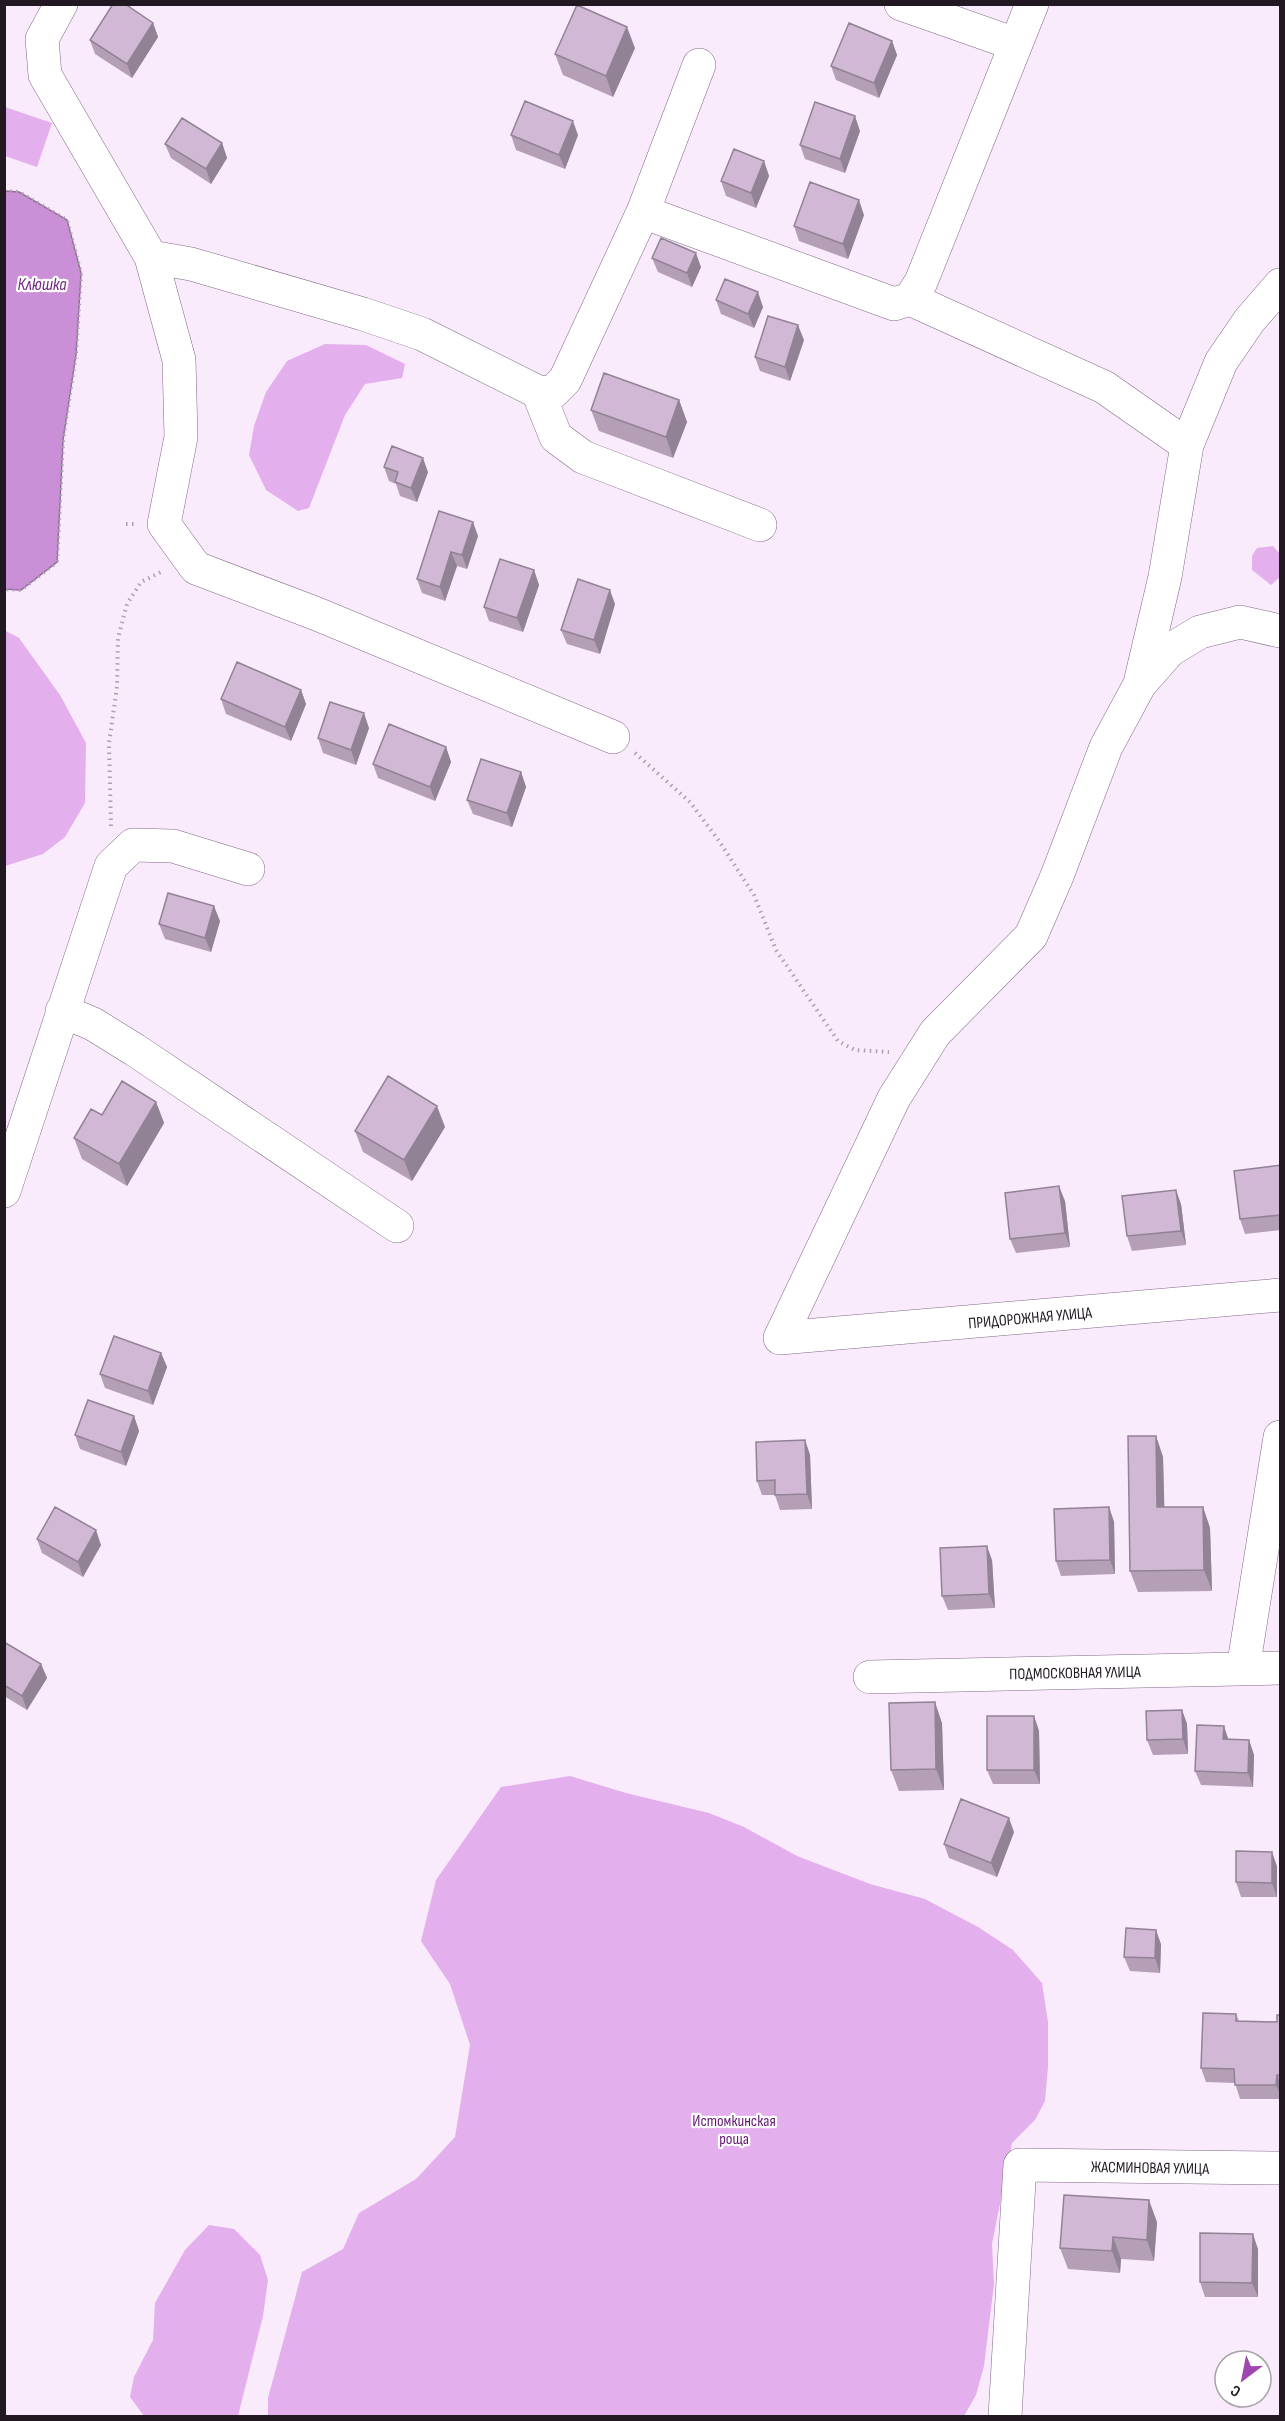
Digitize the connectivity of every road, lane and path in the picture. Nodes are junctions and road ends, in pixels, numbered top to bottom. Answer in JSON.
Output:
{"nodes":[{"id":1,"x":61,"y":4,"type":"edge"},
{"id":2,"x":901,"y":4,"type":"edge"},
{"id":3,"x":1032,"y":4,"type":"edge"},
{"id":4,"x":1015,"y":44,"type":"junction"},
{"id":5,"x":699,"y":65,"type":"dead end"},
{"id":6,"x":4,"y":191,"type":"edge"},
{"id":7,"x":643,"y":212,"type":"junction"},
{"id":8,"x":151,"y":257,"type":"junction"},
{"id":9,"x":1281,"y":285,"type":"edge"},
{"id":10,"x":910,"y":299,"type":"junction"},
{"id":11,"x":538,"y":392,"type":"junction"},
{"id":12,"x":1187,"y":445,"type":"junction"},
{"id":13,"x":760,"y":525,"type":"dead end"},
{"id":14,"x":196,"y":568,"type":"junction"},
{"id":15,"x":4,"y":589,"type":"edge"},
{"id":16,"x":1281,"y":631,"type":"edge"},
{"id":17,"x":1140,"y":684,"type":"junction"},
{"id":18,"x":613,"y":737,"type":"joint"},
{"id":19,"x":111,"y":866,"type":"junction"},
{"id":20,"x":248,"y":869,"type":"dead end"},
{"id":21,"x":62,"y":1011,"type":"junction"},
{"id":22,"x":927,"y":1045,"type":"junction"},
{"id":23,"x":4,"y":1191,"type":"edge"},
{"id":24,"x":397,"y":1226,"type":"dead end"},
{"id":25,"x":1281,"y":1295,"type":"edge"},
{"id":26,"x":1281,"y":1437,"type":"edge"},
{"id":27,"x":1243,"y":1668,"type":"junction"},
{"id":28,"x":1281,"y":1668,"type":"edge"},
{"id":29,"x":870,"y":1677,"type":"dead end"},
{"id":30,"x":1281,"y":2168,"type":"edge"},
{"id":31,"x":1005,"y":2416,"type":"edge"}],
"edges":[{"from":1,"to":8,"type":"street"},
{"from":2,"to":4,"type":"street"},
{"from":3,"to":4,"type":"street"},
{"from":4,"to":10,"type":"street"},
{"from":5,"to":7,"type":"street"},
{"from":6,"to":15,"type":"path"},
{"from":7,"to":10,"type":"street"},
{"from":7,"to":11,"type":"street"},
{"from":8,"to":11,"type":"street"},
{"from":8,"to":14,"type":"street"},
{"from":9,"to":12,"type":"street"},
{"from":10,"to":12,"type":"street"},
{"from":11,"to":13,"type":"street"},
{"from":12,"to":17,"type":"street"},
{"from":14,"to":18,"type":"street"},
{"from":14,"to":19,"type":"path"},
{"from":16,"to":17,"type":"street"},
{"from":17,"to":22,"type":"street"},
{"from":18,"to":22,"type":"path"},
{"from":19,"to":20,"type":"street"},
{"from":19,"to":21,"type":"street"},
{"from":21,"to":23,"type":"street"},
{"from":21,"to":24,"type":"street"},
{"from":22,"to":25,"type":"street","name":"ПРИДОРОЖНАЯ УЛИЦА"},
{"from":26,"to":27,"type":"street"},
{"from":27,"to":28,"type":"street","name":"ПОДМОСКОВНАЯ УЛИЦА"},
{"from":27,"to":29,"type":"street","name":"ПОДМОСКОВНАЯ УЛИЦА"},
{"from":30,"to":31,"type":"street","name":"ЖАСМИНОВАЯ УЛИЦА"}]}
